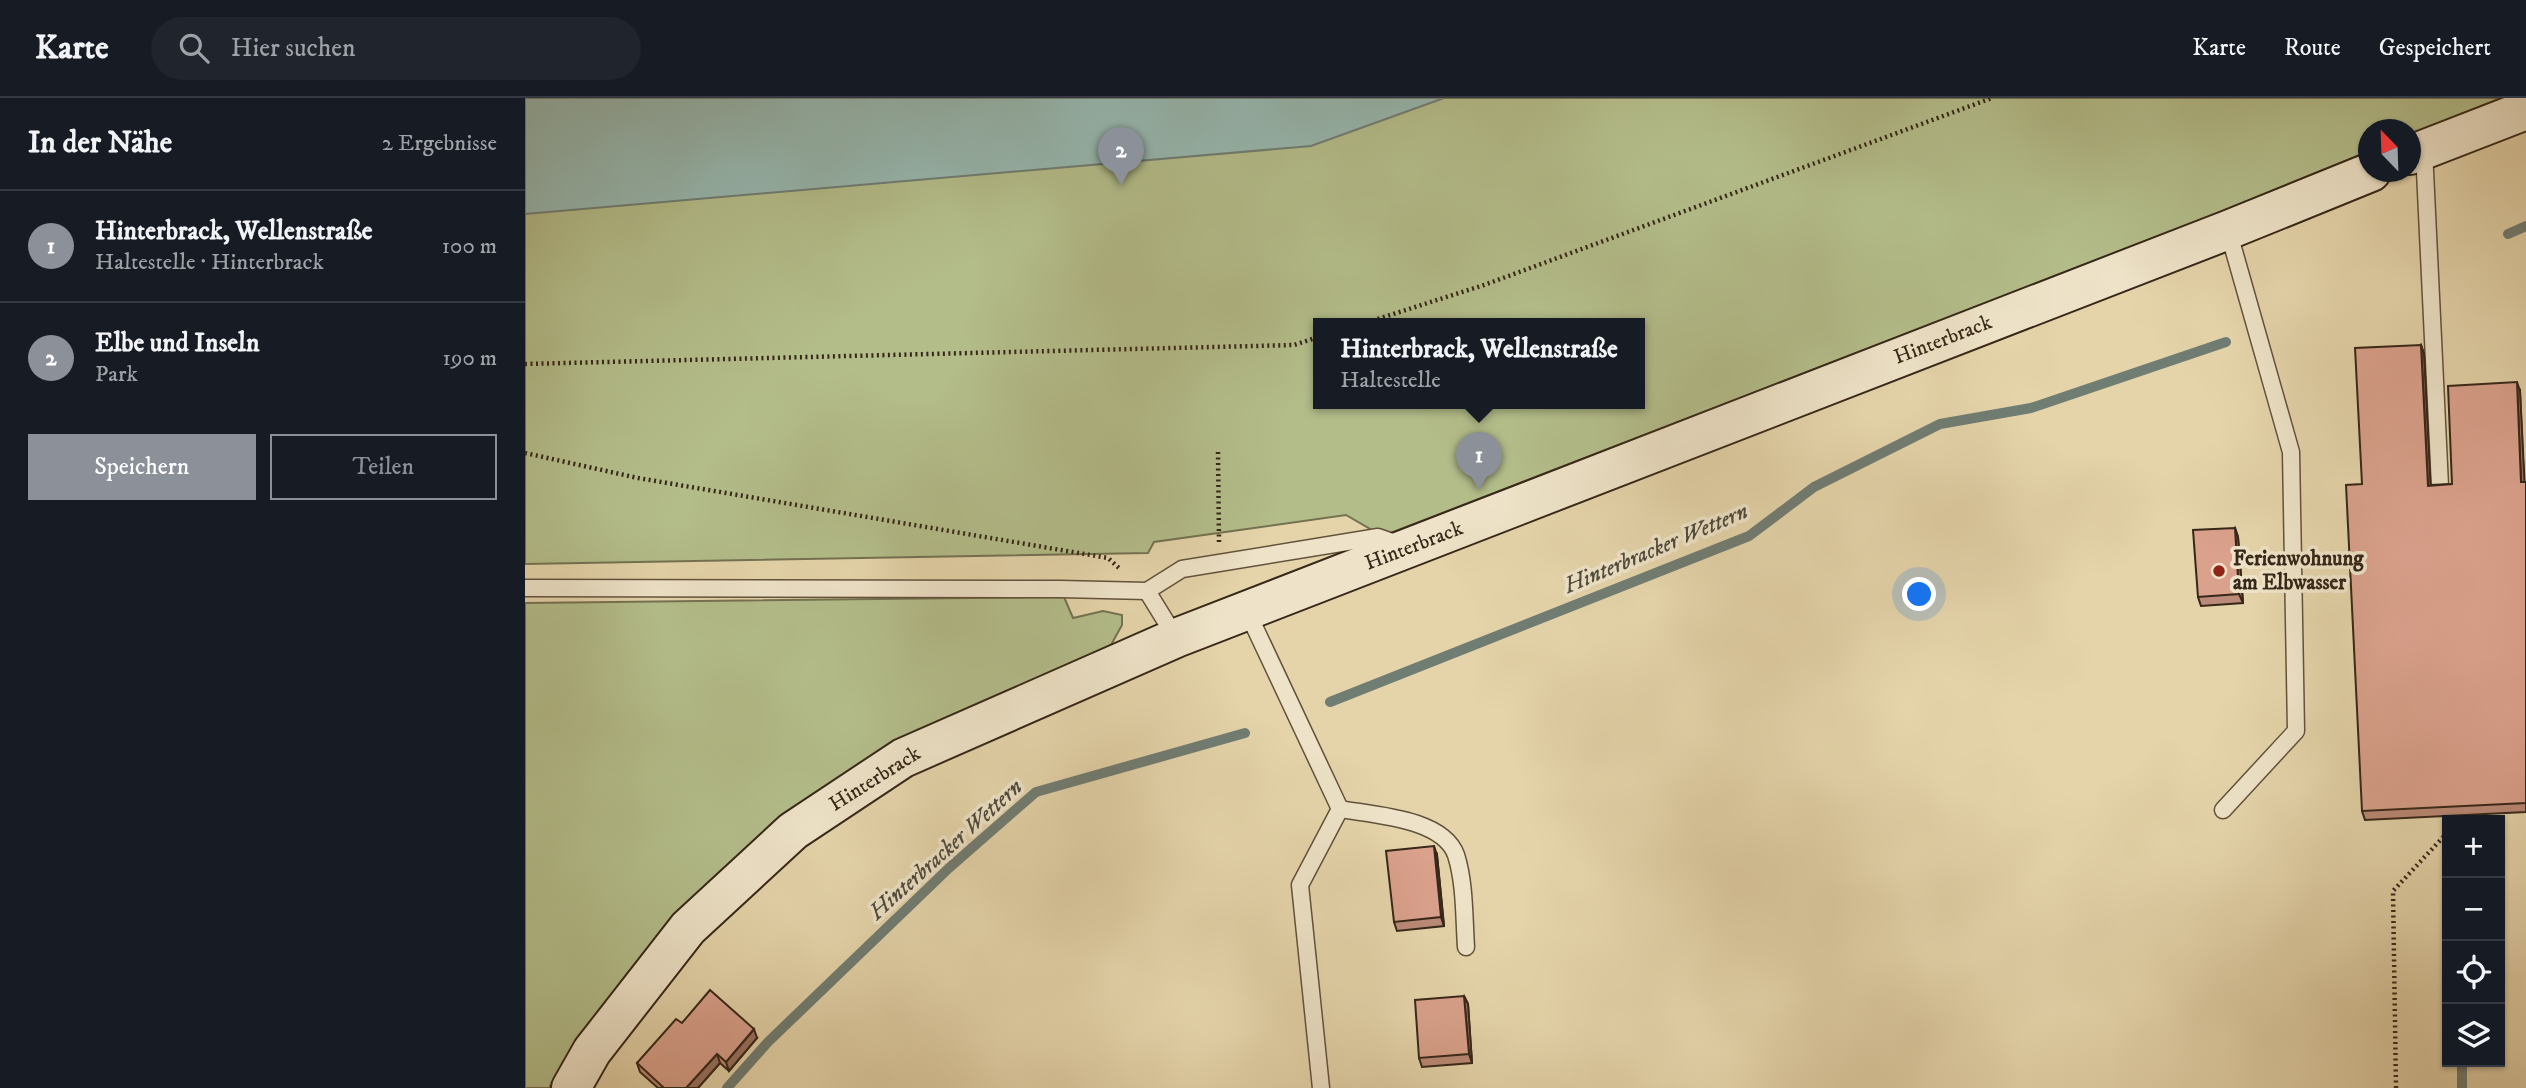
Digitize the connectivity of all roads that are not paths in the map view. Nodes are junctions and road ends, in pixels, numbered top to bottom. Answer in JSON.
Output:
{"nodes":[{"id":1,"x":2526,"y":110,"type":"edge"},
{"id":2,"x":2421,"y":151,"type":"edge"},
{"id":3,"x":2358,"y":177,"type":"edge"},
{"id":4,"x":2419,"y":182,"type":"edge"},
{"id":5,"x":2228,"y":230,"type":"junction"},
{"id":6,"x":2440,"y":486,"type":"edge"},
{"id":7,"x":1409,"y":548,"type":"junction"},
{"id":8,"x":525,"y":588,"type":"edge"},
{"id":9,"x":1147,"y":591,"type":"junction"},
{"id":10,"x":1247,"y":611,"type":"junction"},
{"id":11,"x":1176,"y":638,"type":"junction"},
{"id":12,"x":1340,"y":809,"type":"junction"},
{"id":13,"x":2224,"y":810,"type":"dead end"},
{"id":14,"x":1466,"y":947,"type":"dead end"},
{"id":15,"x":571,"y":1088,"type":"edge"},
{"id":16,"x":1321,"y":1088,"type":"edge"}],
"edges":[{"from":1,"to":2,"type":"street"},
{"from":3,"to":5,"type":"street","name":"Hinterbrack"},
{"from":4,"to":6,"type":"lane"},
{"from":5,"to":7,"type":"street","name":"Hinterbrack"},
{"from":5,"to":13,"type":"lane"},
{"from":7,"to":9,"type":"lane"},
{"from":7,"to":10,"type":"street","name":"Hinterbrack"},
{"from":8,"to":9,"type":"lane"},
{"from":9,"to":11,"type":"lane"},
{"from":10,"to":11,"type":"street","name":"Hinterbrack"},
{"from":10,"to":12,"type":"lane"},
{"from":11,"to":15,"type":"street","name":"Hinterbrack"},
{"from":12,"to":14,"type":"lane"},
{"from":12,"to":16,"type":"lane"}]}
